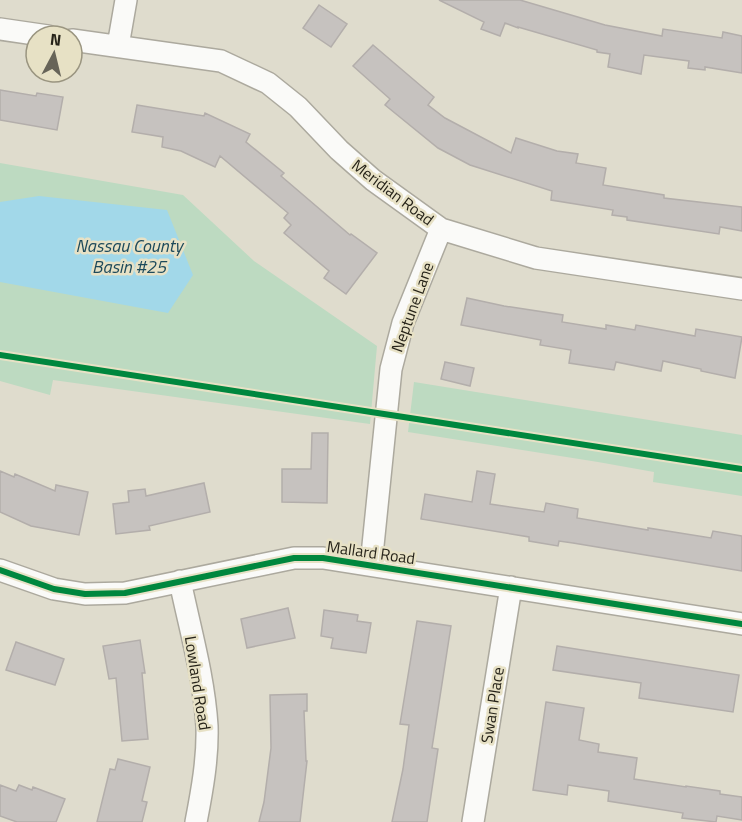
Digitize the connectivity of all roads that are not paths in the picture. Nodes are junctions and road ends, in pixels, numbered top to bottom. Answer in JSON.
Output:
{"nodes":[{"id":1,"x":126,"y":0,"type":"edge"},
{"id":2,"x":0,"y":29,"type":"edge"},
{"id":3,"x":24,"y":32,"type":"edge"},
{"id":4,"x":84,"y":41,"type":"edge"},
{"id":5,"x":118,"y":46,"type":"junction"},
{"id":6,"x":441,"y":229,"type":"junction"},
{"id":7,"x":742,"y":289,"type":"edge"},
{"id":8,"x":371,"y":565,"type":"junction"},
{"id":9,"x":0,"y":570,"type":"edge"},
{"id":10,"x":180,"y":581,"type":"junction"},
{"id":11,"x":511,"y":587,"type":"junction"},
{"id":12,"x":742,"y":624,"type":"edge"},
{"id":13,"x":196,"y":822,"type":"edge"},
{"id":14,"x":473,"y":822,"type":"edge"}],
"edges":[{"from":1,"to":5,"type":"street"},
{"from":2,"to":3,"type":"street"},
{"from":4,"to":5,"type":"street","name":"Meridian Road"},
{"from":5,"to":6,"type":"street","name":"Meridian Road"},
{"from":6,"to":7,"type":"street","name":"Meridian Road"},
{"from":6,"to":8,"type":"street","name":"Neptune Lane"},
{"from":8,"to":10,"type":"street","name":"Mallard Road"},
{"from":8,"to":11,"type":"street","name":"Mallard Road"},
{"from":9,"to":10,"type":"street","name":"Mallard Road"},
{"from":10,"to":13,"type":"street","name":"Lowland Road"},
{"from":11,"to":12,"type":"street","name":"Mallard Road"},
{"from":11,"to":14,"type":"street","name":"Swan Place"}]}
